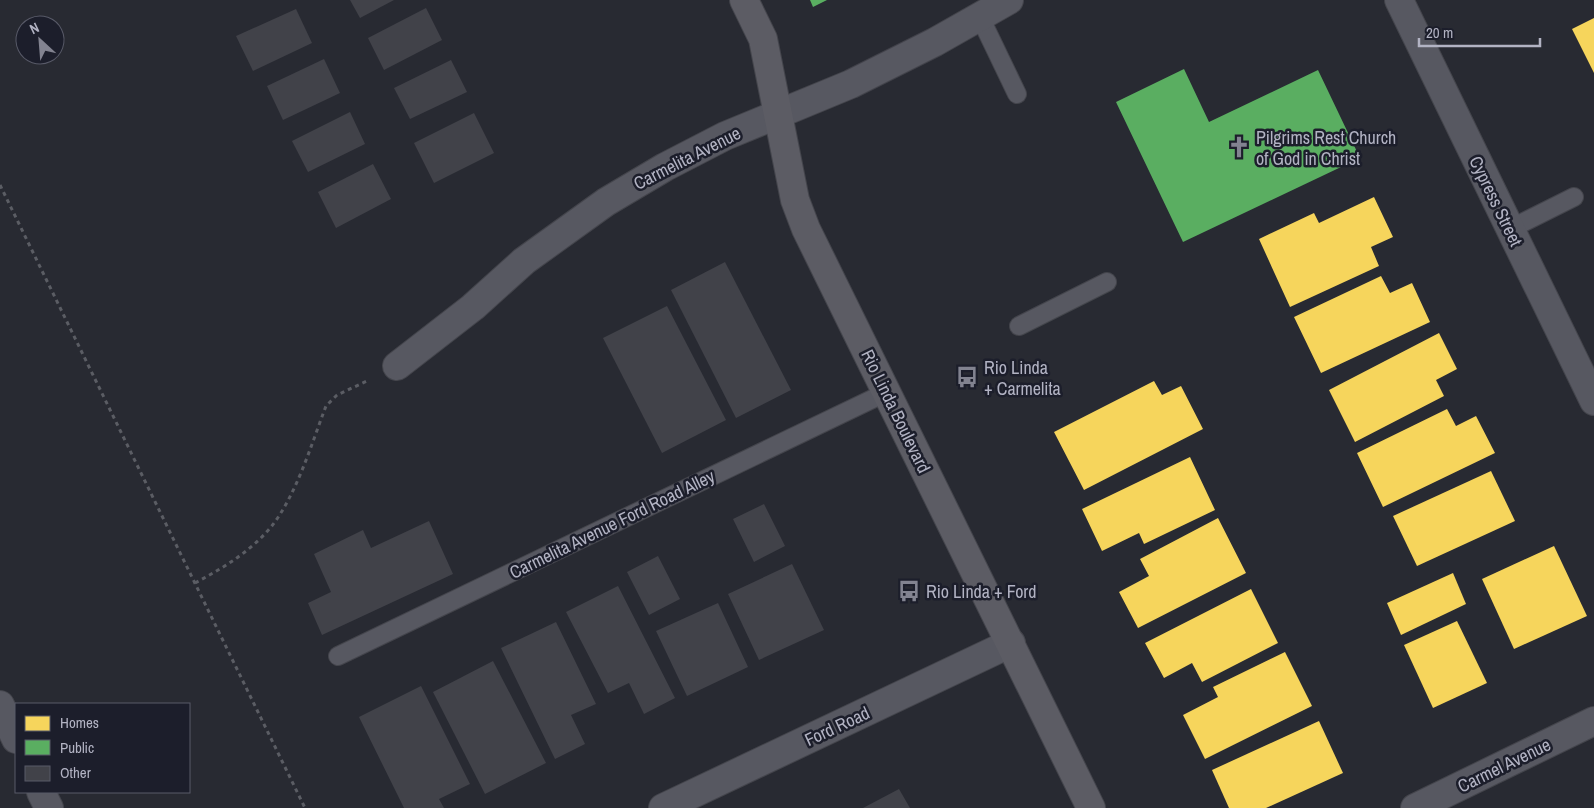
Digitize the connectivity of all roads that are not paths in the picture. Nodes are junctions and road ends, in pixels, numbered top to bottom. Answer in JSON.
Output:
{"nodes":[{"id":1,"x":744,"y":0,"type":"edge"},
{"id":2,"x":1009,"y":0,"type":"edge"},
{"id":3,"x":1399,"y":0,"type":"edge"},
{"id":4,"x":980,"y":17,"type":"junction"},
{"id":5,"x":1017,"y":94,"type":"dead end"},
{"id":6,"x":778,"y":114,"type":"junction"},
{"id":7,"x":1574,"y":197,"type":"dead end"},
{"id":8,"x":1510,"y":229,"type":"junction"},
{"id":9,"x":1107,"y":282,"type":"dead end"},
{"id":10,"x":1019,"y":326,"type":"dead end"},
{"id":11,"x":397,"y":366,"type":"dead end"},
{"id":12,"x":887,"y":392,"type":"junction"},
{"id":13,"x":1594,"y":402,"type":"edge"},
{"id":14,"x":1011,"y":643,"type":"junction"},
{"id":15,"x":338,"y":656,"type":"dead end"},
{"id":16,"x":0,"y":705,"type":"edge"},
{"id":17,"x":1594,"y":721,"type":"edge"},
{"id":18,"x":15,"y":737,"type":"edge"},
{"id":19,"x":42,"y":793,"type":"edge"},
{"id":20,"x":1430,"y":805,"type":"edge"},
{"id":21,"x":49,"y":808,"type":"edge"},
{"id":22,"x":663,"y":808,"type":"edge"},
{"id":23,"x":1091,"y":808,"type":"edge"}],
"edges":[{"from":1,"to":6,"type":"main road","name":"Rio Linda Boulevard"},
{"from":2,"to":4,"type":"street","name":"Carmelita Avenue"},
{"from":3,"to":8,"type":"street","name":"Cypress Street"},
{"from":4,"to":5,"type":"lane"},
{"from":4,"to":6,"type":"street","name":"Carmelita Avenue"},
{"from":6,"to":11,"type":"street","name":"Carmelita Avenue"},
{"from":6,"to":12,"type":"main road","name":"Rio Linda Boulevard"},
{"from":7,"to":8,"type":"lane"},
{"from":8,"to":13,"type":"street","name":"Cypress Street"},
{"from":9,"to":10,"type":"lane"},
{"from":12,"to":14,"type":"main road","name":"Rio Linda Boulevard"},
{"from":12,"to":15,"type":"lane","name":"Carmelita Avenue Ford Road Alley"},
{"from":14,"to":22,"type":"street","name":"Ford Road"},
{"from":14,"to":23,"type":"main road","name":"Rio Linda Boulevard"},
{"from":16,"to":18,"type":"street"},
{"from":17,"to":20,"type":"street","name":"Carmel Avenue"},
{"from":19,"to":21,"type":"street"}]}
